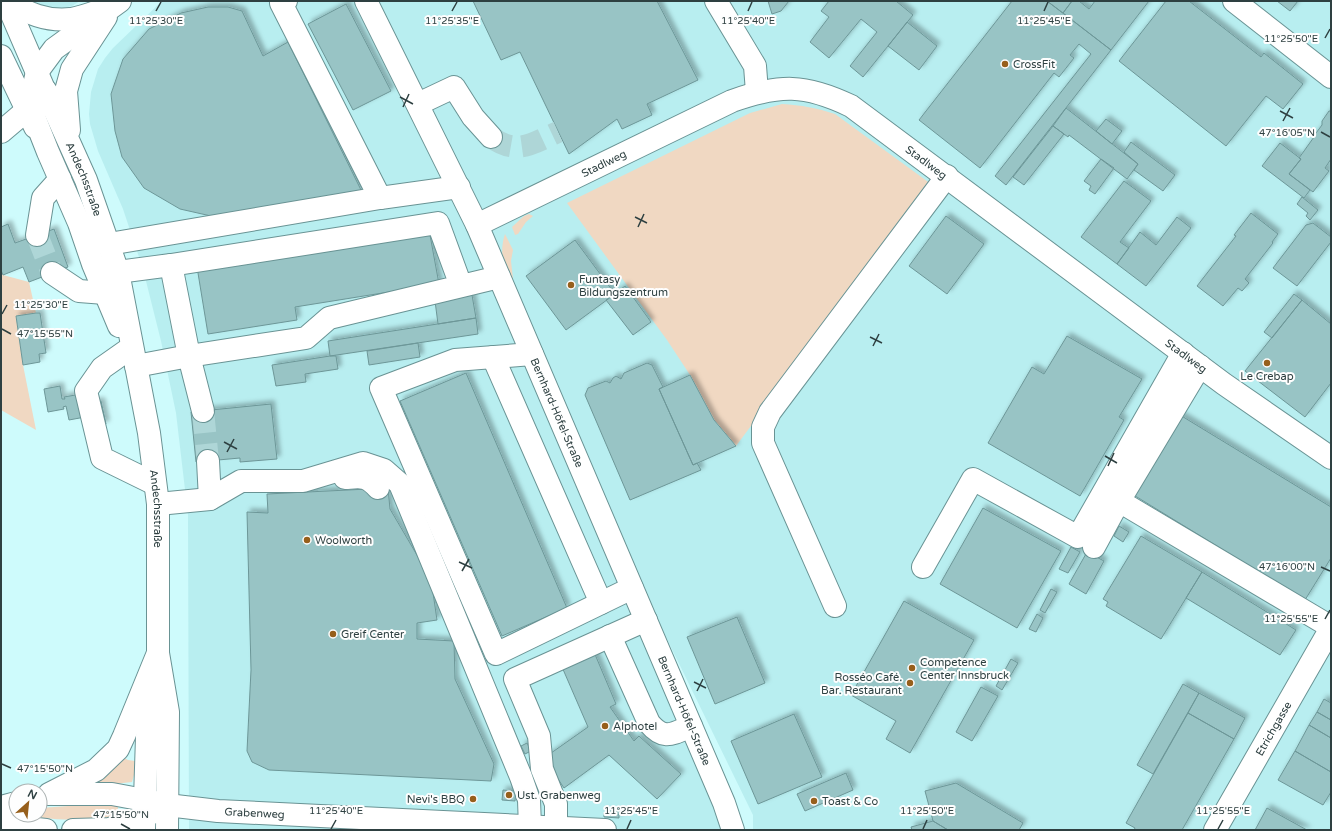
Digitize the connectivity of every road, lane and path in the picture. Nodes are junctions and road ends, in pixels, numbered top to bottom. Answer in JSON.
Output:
{"nodes":[{"id":1,"x":6,"y":1,"type":"edge"},
{"id":2,"x":366,"y":1,"type":"edge"},
{"id":3,"x":716,"y":1,"type":"edge"},
{"id":4,"x":1234,"y":1,"type":"edge"},
{"id":5,"x":283,"y":2,"type":"edge"},
{"id":6,"x":117,"y":3,"type":"edge"},
{"id":7,"x":1,"y":56,"type":"edge"},
{"id":8,"x":72,"y":69,"type":"junction"},
{"id":9,"x":1331,"y":77,"type":"edge"},
{"id":10,"x":35,"y":89,"type":"junction"},
{"id":11,"x":7,"y":90,"type":"edge"},
{"id":12,"x":757,"y":92,"type":"junction"},
{"id":13,"x":418,"y":104,"type":"junction"},
{"id":14,"x":1,"y":132,"type":"edge"},
{"id":15,"x":491,"y":137,"type":"tunnel mouth"},
{"id":16,"x":72,"y":149,"type":"junction"},
{"id":17,"x":946,"y":176,"type":"junction"},
{"id":18,"x":60,"y":179,"type":"junction"},
{"id":19,"x":459,"y":187,"type":"junction"},
{"id":20,"x":380,"y":198,"type":"junction"},
{"id":21,"x":477,"y":226,"type":"junction"},
{"id":22,"x":37,"y":235,"type":"tunnel mouth"},
{"id":23,"x":109,"y":244,"type":"junction"},
{"id":24,"x":171,"y":265,"type":"junction"},
{"id":25,"x":118,"y":272,"type":"junction"},
{"id":26,"x":52,"y":273,"type":"tunnel mouth"},
{"id":27,"x":499,"y":277,"type":"junction"},
{"id":28,"x":461,"y":286,"type":"junction"},
{"id":29,"x":105,"y":293,"type":"junction"},
{"id":30,"x":532,"y":354,"type":"junction"},
{"id":31,"x":190,"y":356,"type":"junction"},
{"id":32,"x":132,"y":357,"type":"junction"},
{"id":33,"x":492,"y":357,"type":"junction"},
{"id":34,"x":1191,"y":359,"type":"junction"},
{"id":35,"x":203,"y":411,"type":"tunnel mouth"},
{"id":36,"x":1331,"y":458,"type":"edge"},
{"id":37,"x":208,"y":461,"type":"tunnel mouth"},
{"id":38,"x":303,"y":481,"type":"junction"},
{"id":39,"x":378,"y":488,"type":"dead end"},
{"id":40,"x":156,"y":494,"type":"junction"},
{"id":41,"x":210,"y":499,"type":"junction"},
{"id":42,"x":1119,"y":502,"type":"junction"},
{"id":43,"x":1094,"y":547,"type":"dead end"},
{"id":44,"x":923,"y":567,"type":"dead end"},
{"id":45,"x":632,"y":588,"type":"junction"},
{"id":46,"x":601,"y":603,"type":"junction"},
{"id":47,"x":835,"y":606,"type":"dead end"},
{"id":48,"x":646,"y":620,"type":"junction"},
{"id":49,"x":1331,"y":627,"type":"edge"},
{"id":50,"x":610,"y":636,"type":"junction"},
{"id":51,"x":158,"y":653,"type":"junction"},
{"id":52,"x":691,"y":726,"type":"junction"},
{"id":53,"x":146,"y":775,"type":"junction"},
{"id":54,"x":48,"y":793,"type":"edge"},
{"id":55,"x":48,"y":795,"type":"edge"},
{"id":56,"x":167,"y":805,"type":"junction"},
{"id":57,"x":145,"y":816,"type":"edge"},
{"id":58,"x":1,"y":825,"type":"edge"},
{"id":59,"x":374,"y":825,"type":"edge"},
{"id":60,"x":544,"y":828,"type":"edge"},
{"id":61,"x":46,"y":830,"type":"edge"},
{"id":62,"x":73,"y":830,"type":"edge"},
{"id":63,"x":167,"y":830,"type":"edge"},
{"id":64,"x":594,"y":830,"type":"edge"},
{"id":65,"x":733,"y":830,"type":"edge"},
{"id":66,"x":1215,"y":830,"type":"edge"}],
"edges":[{"from":1,"to":6,"type":"street"},
{"from":1,"to":10,"type":"street","name":"Andechsstraße"},
{"from":2,"to":13,"type":"street","name":"Bernhard-Höfel-Straße"},
{"from":3,"to":12,"type":"street"},
{"from":4,"to":9,"type":"street"},
{"from":5,"to":20,"type":"street"},
{"from":6,"to":8,"type":"street"},
{"from":6,"to":10,"type":"street"},
{"from":7,"to":11,"type":"street","name":"Andechsstraße"},
{"from":8,"to":10,"type":"street"},
{"from":8,"to":16,"type":"street"},
{"from":10,"to":11,"type":"street","name":"Andechsstraße"},
{"from":10,"to":11,"type":"street"},
{"from":10,"to":14,"type":"street"},
{"from":10,"to":16,"type":"street","name":"Andechsstraße"},
{"from":10,"to":18,"type":"street","name":"Andechsstraße"},
{"from":12,"to":17,"type":"street","name":"Stadlweg"},
{"from":12,"to":21,"type":"street","name":"Stadlweg"},
{"from":13,"to":15,"type":"street"},
{"from":13,"to":19,"type":"street","name":"Bernhard-Höfel-Straße"},
{"from":16,"to":23,"type":"street","name":"Andechsstraße"},
{"from":17,"to":34,"type":"street","name":"Stadlweg"},
{"from":17,"to":47,"type":"street"},
{"from":18,"to":22,"type":"street"},
{"from":18,"to":29,"type":"street","name":"Andechsstraße"},
{"from":19,"to":20,"type":"street"},
{"from":19,"to":21,"type":"street","name":"Bernhard-Höfel-Straße"},
{"from":20,"to":23,"type":"street"},
{"from":21,"to":27,"type":"street","name":"Bernhard-Höfel-Straße"},
{"from":23,"to":25,"type":"street","name":"Andechsstraße"},
{"from":24,"to":25,"type":"street"},
{"from":24,"to":28,"type":"street"},
{"from":24,"to":31,"type":"street"},
{"from":25,"to":32,"type":"street","name":"Andechsstraße"},
{"from":26,"to":29,"type":"street"},
{"from":27,"to":28,"type":"street"},
{"from":27,"to":30,"type":"street","name":"Bernhard-Höfel-Straße"},
{"from":28,"to":31,"type":"street"},
{"from":29,"to":32,"type":"street","name":"Andechsstraße"},
{"from":30,"to":33,"type":"street"},
{"from":30,"to":45,"type":"street","name":"Bernhard-Höfel-Straße"},
{"from":31,"to":32,"type":"street"},
{"from":31,"to":35,"type":"street"},
{"from":32,"to":40,"type":"street","name":"Andechsstraße"},
{"from":32,"to":40,"type":"street"},
{"from":33,"to":46,"type":"street"},
{"from":33,"to":46,"type":"street"},
{"from":34,"to":36,"type":"street","name":"Stadlweg"},
{"from":34,"to":42,"type":"street"},
{"from":34,"to":44,"type":"street"},
{"from":37,"to":41,"type":"street"},
{"from":38,"to":39,"type":"street"},
{"from":38,"to":41,"type":"street"},
{"from":38,"to":60,"type":"street"},
{"from":40,"to":41,"type":"street"},
{"from":40,"to":51,"type":"street","name":"Andechsstraße"},
{"from":42,"to":43,"type":"street"},
{"from":42,"to":49,"type":"street"},
{"from":45,"to":46,"type":"street"},
{"from":45,"to":48,"type":"street","name":"Bernhard-Höfel-Straße"},
{"from":48,"to":50,"type":"street"},
{"from":48,"to":52,"type":"street","name":"Bernhard-Höfel-Straße"},
{"from":49,"to":66,"type":"street","name":"Etrichgasse"},
{"from":50,"to":52,"type":"street"},
{"from":50,"to":60,"type":"street"},
{"from":51,"to":53,"type":"street","name":"Andechsstraße"},
{"from":51,"to":54,"type":"street"},
{"from":51,"to":56,"type":"street","name":"Andechsstraße"},
{"from":52,"to":65,"type":"street","name":"Bernhard-Höfel-Straße"},
{"from":53,"to":56,"type":"street","name":"Andechsstraße"},
{"from":53,"to":57,"type":"street","name":"Andechsstraße"},
{"from":55,"to":57,"type":"street"},
{"from":56,"to":57,"type":"street"},
{"from":56,"to":59,"type":"street","name":"Grabenweg"},
{"from":56,"to":63,"type":"street"},
{"from":57,"to":62,"type":"street"},
{"from":58,"to":61,"type":"street"},
{"from":59,"to":60,"type":"street","name":"Grabenweg"},
{"from":60,"to":64,"type":"street","name":"Grabenweg"}]}
